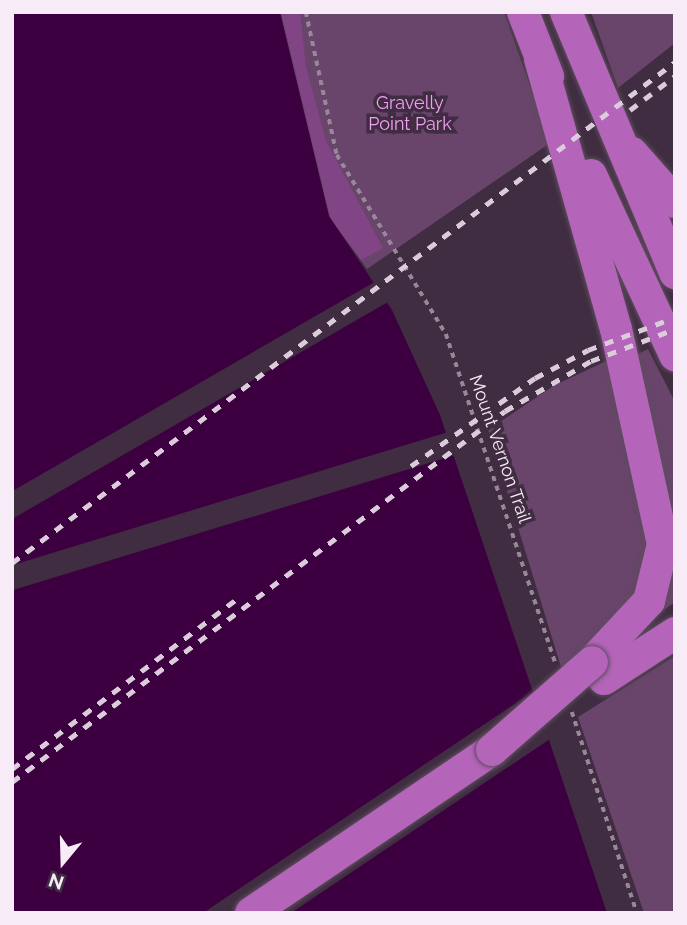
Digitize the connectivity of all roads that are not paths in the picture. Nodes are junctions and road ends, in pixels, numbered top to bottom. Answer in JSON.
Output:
{"nodes":[{"id":1,"x":523,"y":12,"type":"edge"},
{"id":2,"x":566,"y":12,"type":"edge"},
{"id":3,"x":540,"y":59,"type":"junction"},
{"id":4,"x":607,"y":122,"type":"junction"},
{"id":5,"x":675,"y":202,"type":"edge"},
{"id":6,"x":675,"y":273,"type":"edge"},
{"id":7,"x":675,"y":355,"type":"edge"},
{"id":8,"x":675,"y":633,"type":"edge"},
{"id":9,"x":598,"y":670,"type":"junction"},
{"id":10,"x":251,"y":913,"type":"edge"}],
"edges":[{"from":1,"to":3,"type":"highway"},
{"from":2,"to":4,"type":"highway"},
{"from":3,"to":7,"type":"highway"},
{"from":3,"to":9,"type":"highway"},
{"from":4,"to":5,"type":"highway"},
{"from":4,"to":6,"type":"highway"},
{"from":8,"to":9,"type":"highway"},
{"from":9,"to":10,"type":"highway","bridge":true}]}
